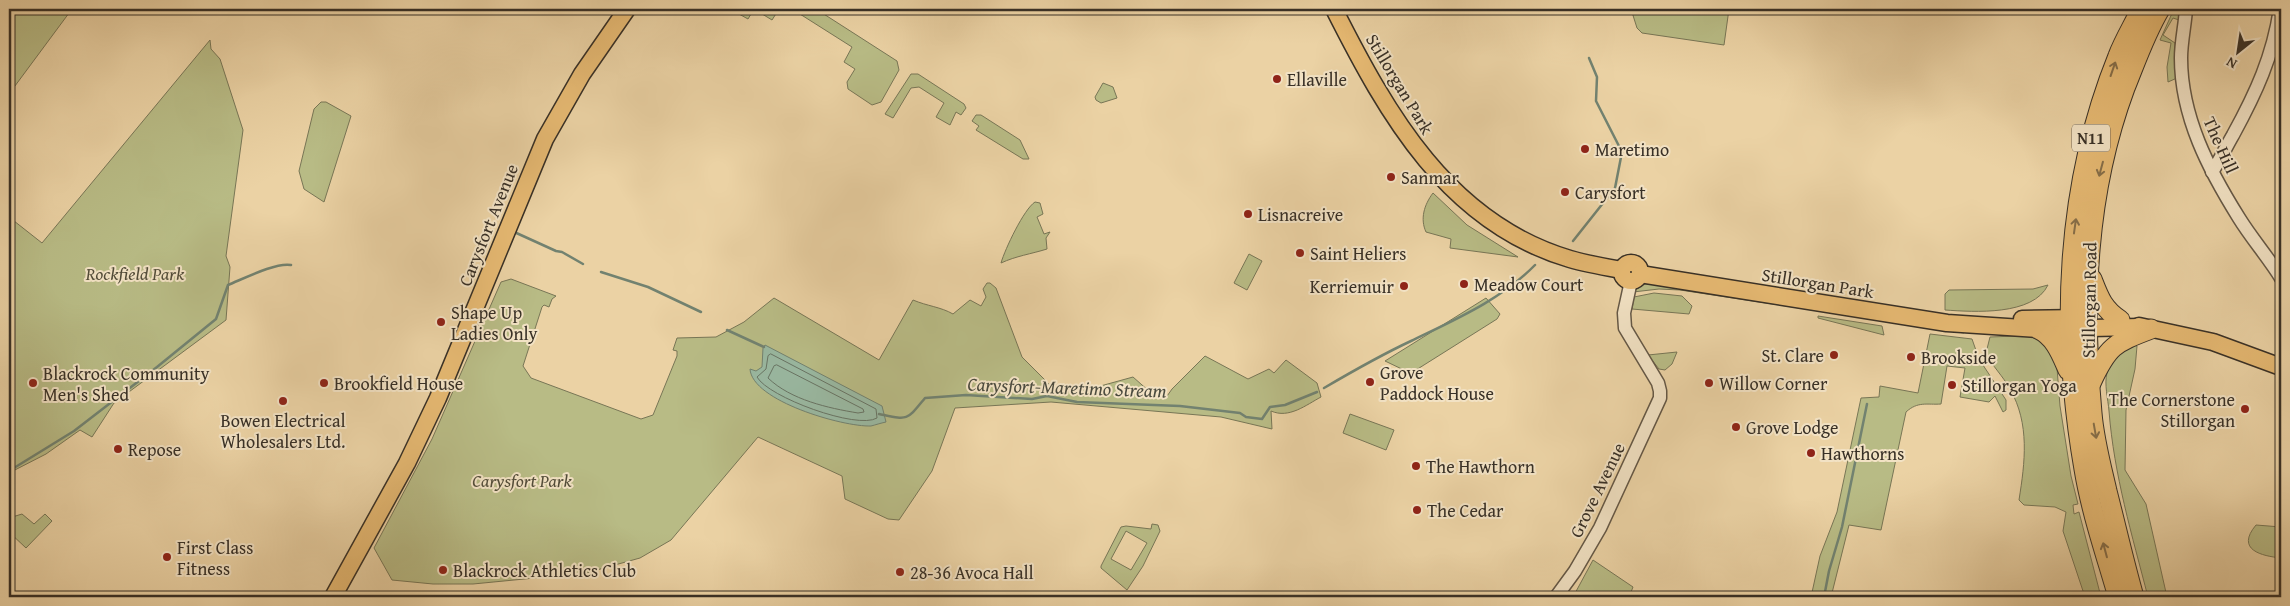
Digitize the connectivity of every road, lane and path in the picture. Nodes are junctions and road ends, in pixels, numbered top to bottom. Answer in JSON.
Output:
{"nodes":[{"id":1,"x":627,"y":9,"type":"edge"},
{"id":2,"x":1334,"y":9,"type":"edge"},
{"id":3,"x":2141,"y":9,"type":"edge"},
{"id":4,"x":2160,"y":9,"type":"edge"},
{"id":5,"x":2186,"y":9,"type":"edge"},
{"id":6,"x":2280,"y":9,"type":"edge"},
{"id":7,"x":2212,"y":172,"type":"junction"},
{"id":8,"x":2088,"y":268,"type":"junction"},
{"id":9,"x":1631,"y":275,"type":"junction"},
{"id":10,"x":2281,"y":278,"type":"edge"},
{"id":11,"x":2120,"y":320,"type":"junction"},
{"id":12,"x":2078,"y":324,"type":"junction"},
{"id":13,"x":1990,"y":325,"type":"junction"},
{"id":14,"x":2146,"y":328,"type":"junction"},
{"id":15,"x":2038,"y":329,"type":"junction"},
{"id":16,"x":2280,"y":365,"type":"edge"},
{"id":17,"x":2082,"y":382,"type":"junction"},
{"id":18,"x":333,"y":597,"type":"edge"},
{"id":19,"x":1556,"y":597,"type":"edge"},
{"id":20,"x":2118,"y":597,"type":"edge"},
{"id":21,"x":2134,"y":597,"type":"edge"}],
"edges":[{"from":1,"to":18,"type":"main road","name":"Carysfort Avenue"},
{"from":2,"to":9,"type":"main road","name":"Stillorgan Park"},
{"from":12,"to":3,"type":"highway","name":"Stillorgan Road","number":"N11","one_way":true},
{"from":4,"to":8,"type":"highway","name":"Stillorgan Road","number":"N11","one_way":true},
{"from":5,"to":7,"type":"street","name":"The Hill"},
{"from":6,"to":7,"type":"street"},
{"from":7,"to":10,"type":"street","name":"The Hill"},
{"from":8,"to":11,"type":"highway"},
{"from":8,"to":12,"type":"highway","name":"Stillorgan Road","number":"N11"},
{"from":9,"to":13,"type":"main road","name":"Stillorgan Park"},
{"from":9,"to":19,"type":"street","name":"Grove Avenue"},
{"from":11,"to":12,"type":"main road"},
{"from":11,"to":14,"type":"main road"},
{"from":12,"to":13,"type":"main road","name":"Stillorgan Park"},
{"from":12,"to":14,"type":"main road"},
{"from":12,"to":15,"type":"main road","name":"Stillorgan Park"},
{"from":12,"to":17,"type":"highway","name":"Stillorgan Road","number":"N11"},
{"from":13,"to":15,"type":"main road","name":"Stillorgan Park"},
{"from":14,"to":16,"type":"main road"},
{"from":14,"to":17,"type":"highway"},
{"from":15,"to":17,"type":"highway"},
{"from":20,"to":17,"type":"highway","name":"Stillorgan Road","number":"N11","one_way":true},
{"from":17,"to":21,"type":"highway","name":"Stillorgan Road","number":"N11","one_way":true}]}
